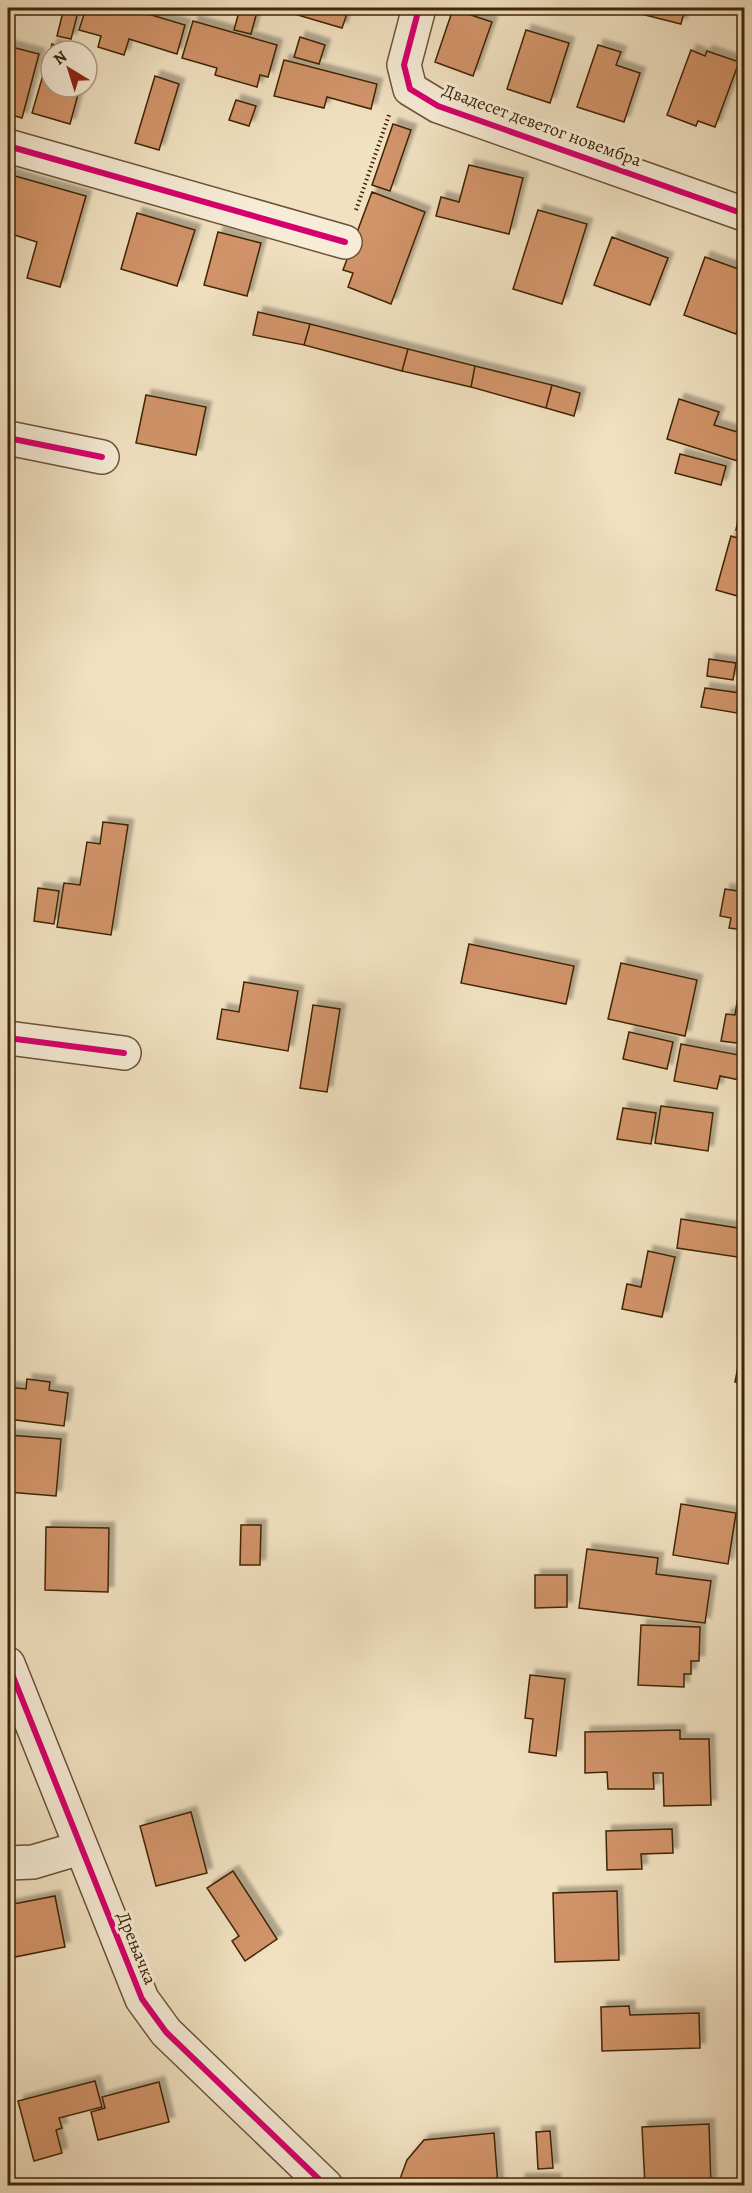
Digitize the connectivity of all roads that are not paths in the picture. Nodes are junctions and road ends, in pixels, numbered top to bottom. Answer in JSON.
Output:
{"nodes":[{"id":1,"x":419,"y":8,"type":"edge"},
{"id":2,"x":8,"y":146,"type":"edge"},
{"id":3,"x":744,"y":214,"type":"edge"},
{"id":4,"x":345,"y":242,"type":"road end"},
{"id":5,"x":8,"y":438,"type":"edge"},
{"id":6,"x":102,"y":457,"type":"dead end"},
{"id":7,"x":8,"y":1038,"type":"edge"},
{"id":8,"x":124,"y":1053,"type":"dead end"},
{"id":9,"x":8,"y":1664,"type":"edge"},
{"id":10,"x":80,"y":1848,"type":"junction"},
{"id":11,"x":8,"y":1863,"type":"edge"},
{"id":12,"x":326,"y":2186,"type":"edge"}],
"edges":[{"from":1,"to":3,"type":"street","name":"Двадесет деветог новембра"},
{"from":2,"to":4,"type":"street"},
{"from":5,"to":6,"type":"street"},
{"from":7,"to":8,"type":"street"},
{"from":9,"to":10,"type":"street","name":"Дрењачка"},
{"from":10,"to":11,"type":"street"},
{"from":10,"to":12,"type":"street","name":"Дрењачка"}]}
